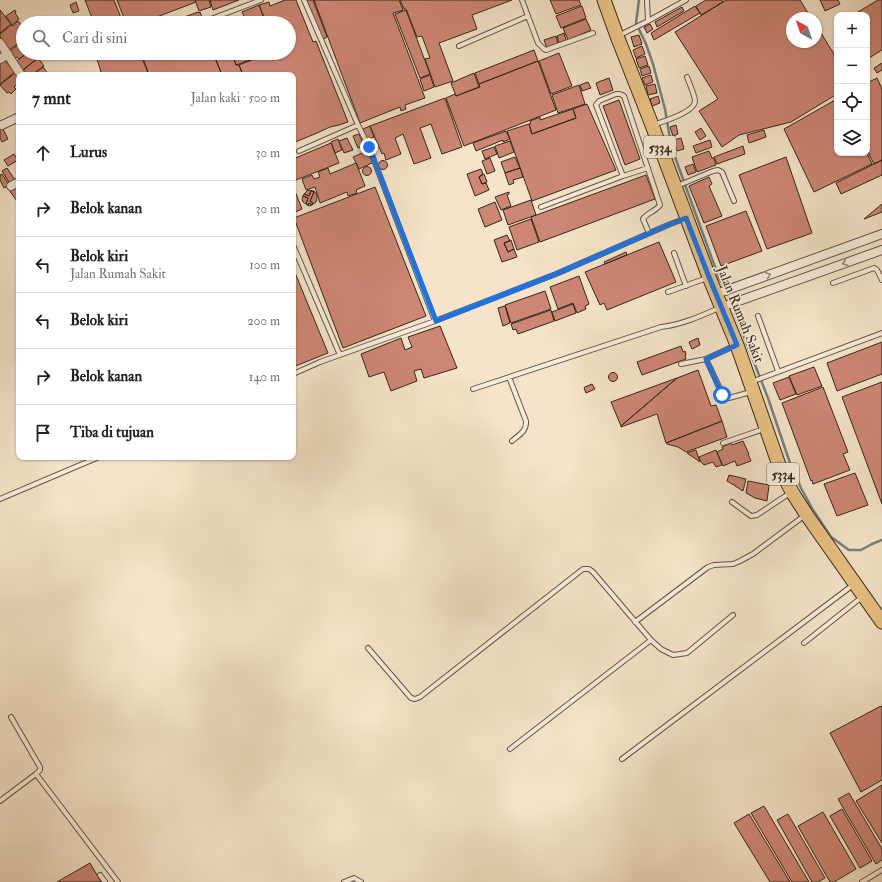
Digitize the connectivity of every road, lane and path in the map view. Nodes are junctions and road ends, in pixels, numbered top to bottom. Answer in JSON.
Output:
{"nodes":[{"id":1,"x":261,"y":0,"type":"edge"},
{"id":2,"x":304,"y":0,"type":"edge"},
{"id":3,"x":522,"y":0,"type":"edge"},
{"id":4,"x":604,"y":0,"type":"edge"},
{"id":5,"x":647,"y":0,"type":"edge"},
{"id":6,"x":686,"y":0,"type":"edge"},
{"id":7,"x":217,"y":16,"type":"edge"},
{"id":8,"x":528,"y":16,"type":"junction"},
{"id":9,"x":648,"y":21,"type":"junction"},
{"id":10,"x":593,"y":33,"type":"dead end"},
{"id":11,"x":623,"y":33,"type":"junction"},
{"id":12,"x":0,"y":43,"type":"edge"},
{"id":13,"x":459,"y":46,"type":"dead end"},
{"id":14,"x":8,"y":54,"type":"junction"},
{"id":15,"x":0,"y":59,"type":"edge"},
{"id":16,"x":19,"y":72,"type":"edge"},
{"id":17,"x":687,"y":77,"type":"dead end"},
{"id":18,"x":16,"y":118,"type":"edge"},
{"id":19,"x":657,"y":123,"type":"junction"},
{"id":20,"x":2,"y":125,"type":"dead end"},
{"id":21,"x":358,"y":126,"type":"junction"},
{"id":22,"x":299,"y":151,"type":"dead end"},
{"id":23,"x":648,"y":168,"type":"junction"},
{"id":24,"x":623,"y":176,"type":"junction"},
{"id":25,"x":682,"y":184,"type":"junction"},
{"id":26,"x":734,"y":201,"type":"dead end"},
{"id":27,"x":541,"y":207,"type":"dead end"},
{"id":28,"x":686,"y":218,"type":"junction"},
{"id":29,"x":649,"y":233,"type":"junction"},
{"id":30,"x":882,"y":234,"type":"edge"},
{"id":31,"x":882,"y":250,"type":"edge"},
{"id":32,"x":296,"y":252,"type":"edge"},
{"id":33,"x":674,"y":253,"type":"dead end"},
{"id":34,"x":709,"y":277,"type":"junction"},
{"id":35,"x":882,"y":280,"type":"edge"},
{"id":36,"x":832,"y":283,"type":"dead end"},
{"id":37,"x":686,"y":286,"type":"junction"},
{"id":38,"x":723,"y":291,"type":"junction"},
{"id":39,"x":668,"y":292,"type":"dead end"},
{"id":40,"x":729,"y":305,"type":"junction"},
{"id":41,"x":758,"y":316,"type":"dead end"},
{"id":42,"x":436,"y":321,"type":"junction"},
{"id":43,"x":882,"y":333,"type":"edge"},
{"id":44,"x":737,"y":345,"type":"junction"},
{"id":45,"x":340,"y":355,"type":"junction"},
{"id":46,"x":706,"y":359,"type":"junction"},
{"id":47,"x":681,"y":364,"type":"dead end"},
{"id":48,"x":778,"y":371,"type":"junction"},
{"id":49,"x":296,"y":373,"type":"edge"},
{"id":50,"x":509,"y":377,"type":"junction"},
{"id":51,"x":756,"y":383,"type":"junction"},
{"id":52,"x":473,"y":389,"type":"dead end"},
{"id":53,"x":766,"y":428,"type":"junction"},
{"id":54,"x":512,"y":441,"type":"dead end"},
{"id":55,"x":724,"y":443,"type":"dead end"},
{"id":56,"x":92,"y":460,"type":"edge"},
{"id":57,"x":792,"y":492,"type":"junction"},
{"id":58,"x":0,"y":499,"type":"edge"},
{"id":59,"x":732,"y":502,"type":"dead end"},
{"id":60,"x":806,"y":514,"type":"junction"},
{"id":61,"x":855,"y":583,"type":"junction"},
{"id":62,"x":864,"y":596,"type":"junction"},
{"id":63,"x":733,"y":615,"type":"dead end"},
{"id":64,"x":635,"y":622,"type":"junction"},
{"id":65,"x":882,"y":622,"type":"edge"},
{"id":66,"x":650,"y":640,"type":"junction"},
{"id":67,"x":804,"y":643,"type":"dead end"},
{"id":68,"x":368,"y":648,"type":"dead end"},
{"id":69,"x":11,"y":717,"type":"dead end"},
{"id":70,"x":510,"y":749,"type":"dead end"},
{"id":71,"x":622,"y":759,"type":"dead end"},
{"id":72,"x":36,"y":774,"type":"junction"},
{"id":73,"x":0,"y":801,"type":"edge"},
{"id":74,"x":882,"y":870,"type":"edge"},
{"id":75,"x":100,"y":875,"type":"dead end"},
{"id":76,"x":105,"y":882,"type":"edge"},
{"id":77,"x":118,"y":882,"type":"edge"},
{"id":78,"x":344,"y":882,"type":"edge"},
{"id":79,"x":361,"y":882,"type":"edge"},
{"id":80,"x":862,"y":882,"type":"edge"}],
"edges":[{"from":1,"to":7,"type":"lane"},
{"from":2,"to":21,"type":"lane"},
{"from":3,"to":8,"type":"lane"},
{"from":4,"to":11,"type":"main road","name":"Jalan Rumah Sakit","number":"5334"},
{"from":5,"to":9,"type":"lane"},
{"from":6,"to":9,"type":"lane"},
{"from":8,"to":10,"type":"lane"},
{"from":8,"to":13,"type":"lane"},
{"from":9,"to":11,"type":"lane"},
{"from":11,"to":19,"type":"main road","name":"Jalan Rumah Sakit","number":"5334"},
{"from":12,"to":14,"type":"street"},
{"from":14,"to":15,"type":"street"},
{"from":14,"to":16,"type":"street"},
{"from":17,"to":19,"type":"lane"},
{"from":18,"to":20,"type":"street"},
{"from":19,"to":25,"type":"main road","name":"Jalan Rumah Sakit","number":"5334"},
{"from":21,"to":22,"type":"lane"},
{"from":21,"to":42,"type":"lane"},
{"from":23,"to":24,"type":"lane"},
{"from":23,"to":24,"type":"lane"},
{"from":23,"to":29,"type":"lane"},
{"from":24,"to":27,"type":"lane"},
{"from":25,"to":26,"type":"lane"},
{"from":25,"to":28,"type":"main road","name":"Jalan Rumah Sakit","number":"5334"},
{"from":28,"to":29,"type":"lane"},
{"from":28,"to":34,"type":"main road","name":"Jalan Rumah Sakit","number":"5334"},
{"from":29,"to":42,"type":"lane"},
{"from":38,"to":30,"type":"street","one_way":true},
{"from":31,"to":40,"type":"street","one_way":true},
{"from":32,"to":45,"type":"lane"},
{"from":33,"to":37,"type":"lane"},
{"from":34,"to":37,"type":"lane"},
{"from":34,"to":38,"type":"main road","name":"Jalan Rumah Sakit","number":"5334"},
{"from":35,"to":36,"type":"lane"},
{"from":37,"to":39,"type":"lane"},
{"from":38,"to":40,"type":"main road","name":"Jalan Rumah Sakit","number":"5334"},
{"from":40,"to":44,"type":"main road","name":"Jalan Rumah Sakit","number":"5334"},
{"from":40,"to":50,"type":"lane"},
{"from":41,"to":48,"type":"lane"},
{"from":42,"to":45,"type":"lane"},
{"from":43,"to":48,"type":"lane"},
{"from":44,"to":46,"type":"lane"},
{"from":44,"to":51,"type":"main road","name":"Jalan Rumah Sakit","number":"5334"},
{"from":45,"to":49,"type":"lane"},
{"from":46,"to":47,"type":"lane"},
{"from":46,"to":51,"type":"lane"},
{"from":48,"to":51,"type":"lane"},
{"from":50,"to":52,"type":"lane"},
{"from":50,"to":54,"type":"lane"},
{"from":51,"to":53,"type":"main road","name":"Jalan Rumah Sakit","number":"5334"},
{"from":53,"to":55,"type":"lane"},
{"from":53,"to":57,"type":"main road","name":"Jalan Rumah Sakit","number":"5334"},
{"from":56,"to":58,"type":"lane"},
{"from":57,"to":59,"type":"lane"},
{"from":57,"to":60,"type":"main road","name":"Jalan Rumah Sakit","number":"5334"},
{"from":60,"to":61,"type":"main road","name":"Jalan Rumah Sakit","number":"5334"},
{"from":60,"to":64,"type":"lane"},
{"from":61,"to":62,"type":"main road","name":"Jalan Rumah Sakit","number":"5334"},
{"from":61,"to":71,"type":"lane"},
{"from":62,"to":65,"type":"main road","name":"Jalan Rumah Sakit","number":"5334"},
{"from":62,"to":67,"type":"lane"},
{"from":63,"to":66,"type":"lane"},
{"from":64,"to":66,"type":"lane"},
{"from":64,"to":68,"type":"lane"},
{"from":66,"to":70,"type":"lane"},
{"from":69,"to":72,"type":"lane"},
{"from":72,"to":73,"type":"lane"},
{"from":72,"to":77,"type":"lane"},
{"from":74,"to":80,"type":"lane"},
{"from":75,"to":76,"type":"lane"},
{"from":78,"to":79,"type":"lane"}]}
